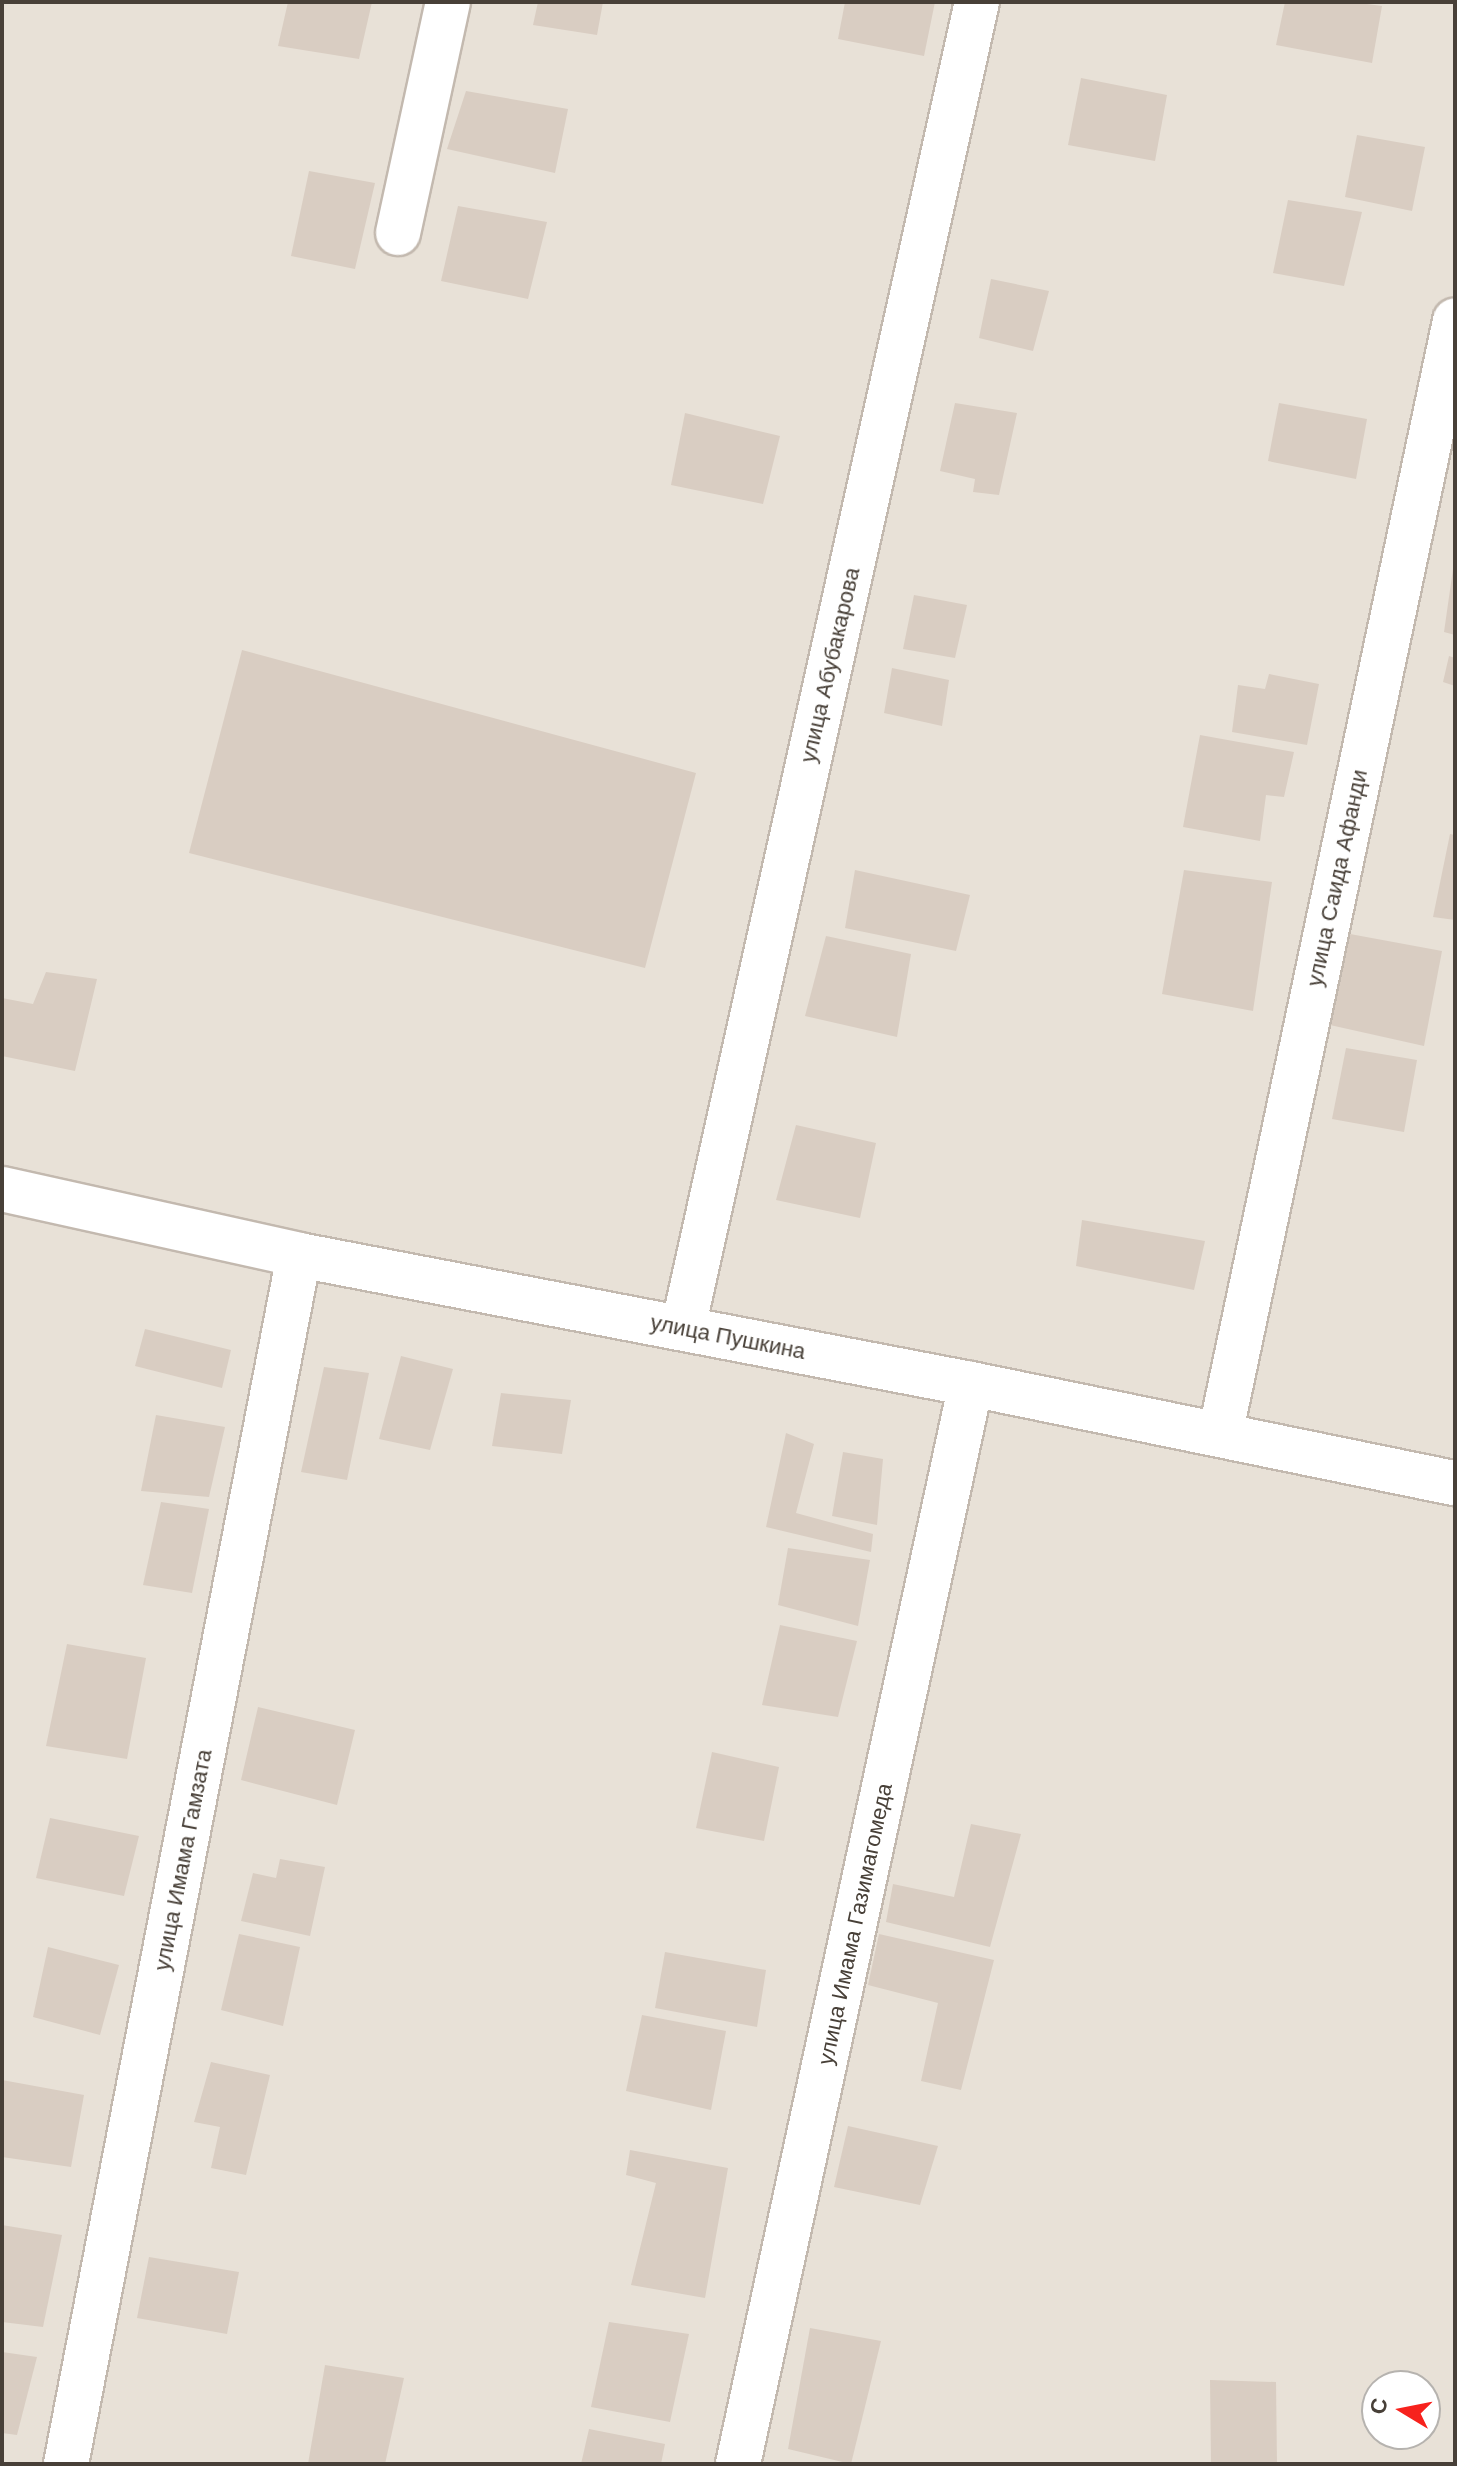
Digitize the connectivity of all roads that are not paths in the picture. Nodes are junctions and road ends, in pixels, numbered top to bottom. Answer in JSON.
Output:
{"nodes":[{"id":1,"x":448,"y":2,"type":"edge"},
{"id":2,"x":977,"y":2,"type":"edge"},
{"id":3,"x":398,"y":233,"type":"dead end"},
{"id":4,"x":1455,"y":321,"type":"edge"},
{"id":5,"x":2,"y":1189,"type":"edge"},
{"id":6,"x":299,"y":1255,"type":"junction"},
{"id":7,"x":683,"y":1328,"type":"junction"},
{"id":8,"x":971,"y":1384,"type":"junction"},
{"id":9,"x":1220,"y":1435,"type":"junction"},
{"id":10,"x":1455,"y":1483,"type":"edge"},
{"id":11,"x":66,"y":2464,"type":"edge"},
{"id":12,"x":738,"y":2464,"type":"edge"}],
"edges":[{"from":1,"to":3,"type":"street"},
{"from":2,"to":7,"type":"street","name":"улица Абубакарова"},
{"from":4,"to":9,"type":"street","name":"улица Саида Афанди"},
{"from":5,"to":6,"type":"street","name":"улица Пушкина"},
{"from":6,"to":7,"type":"street","name":"улица Пушкина"},
{"from":6,"to":11,"type":"street","name":"улица Имама Гамзата"},
{"from":7,"to":8,"type":"street","name":"улица Пушкина"},
{"from":8,"to":9,"type":"street","name":"улица Пушкина"},
{"from":8,"to":12,"type":"street","name":"улица Имама Газимагомеда"},
{"from":9,"to":10,"type":"street","name":"улица Пушкина"}]}
